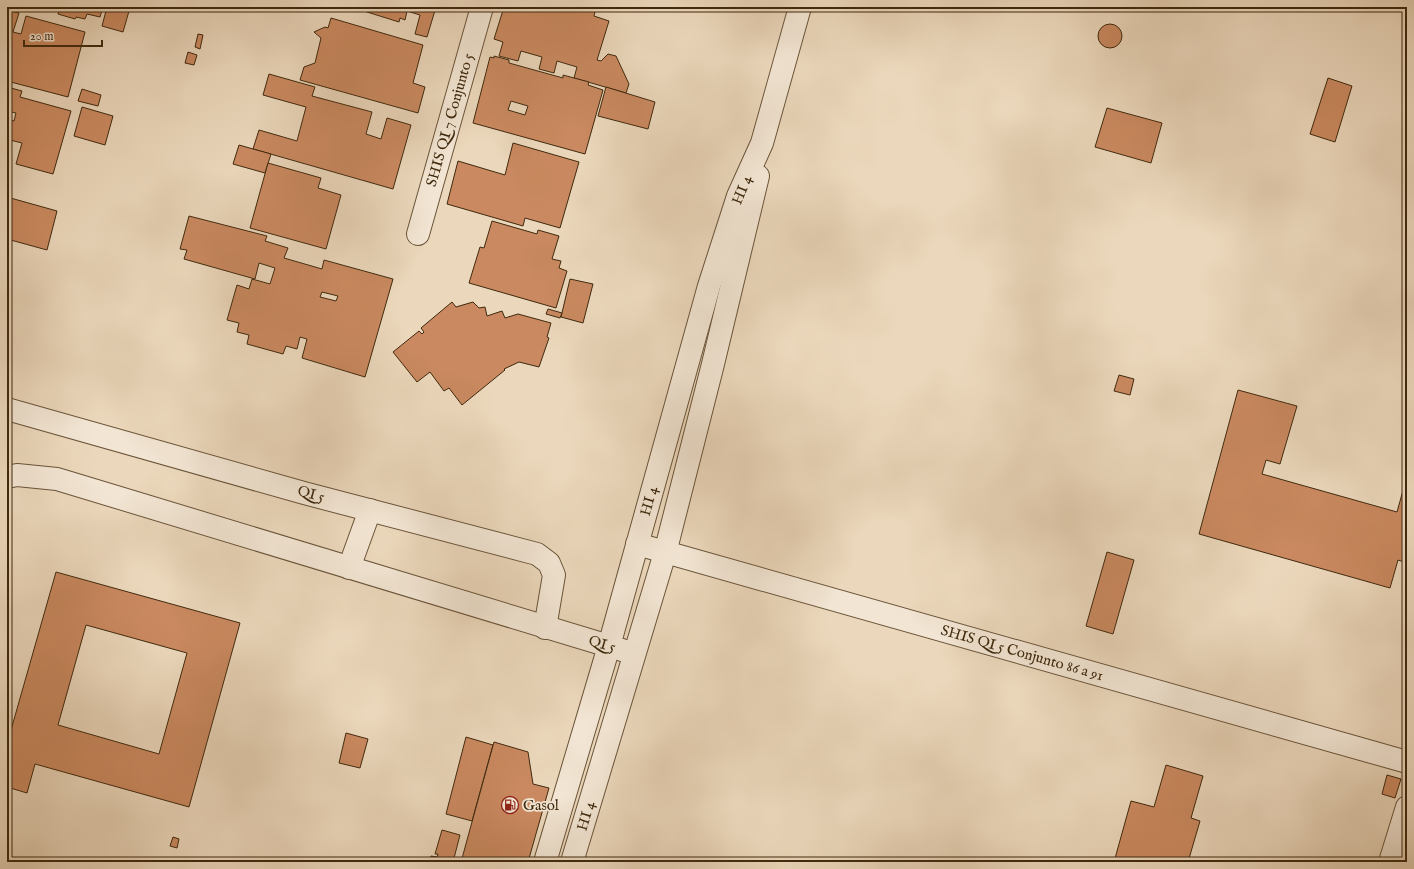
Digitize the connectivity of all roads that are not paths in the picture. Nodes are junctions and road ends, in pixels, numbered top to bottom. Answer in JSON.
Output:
{"nodes":[{"id":1,"x":482,"y":7,"type":"edge"},
{"id":2,"x":800,"y":7,"type":"edge"},
{"id":3,"x":762,"y":142,"type":"junction"},
{"id":4,"x":418,"y":234,"type":"dead end"},
{"id":5,"x":7,"y":409,"type":"edge"},
{"id":6,"x":7,"y":477,"type":"edge"},
{"id":7,"x":370,"y":510,"type":"junction"},
{"id":8,"x":637,"y":544,"type":"junction"},
{"id":9,"x":665,"y":553,"type":"junction"},
{"id":10,"x":349,"y":568,"type":"junction"},
{"id":11,"x":545,"y":628,"type":"junction"},
{"id":12,"x":609,"y":646,"type":"junction"},
{"id":13,"x":635,"y":654,"type":"junction"},
{"id":14,"x":1407,"y":762,"type":"edge"},
{"id":15,"x":1407,"y":807,"type":"edge"},
{"id":16,"x":545,"y":862,"type":"edge"},
{"id":17,"x":572,"y":862,"type":"edge"},
{"id":18,"x":1390,"y":862,"type":"edge"}],
"edges":[{"from":1,"to":4,"type":"street","name":"SHIS QI 7 Conjunto 5"},
{"from":2,"to":3,"type":"street","name":"HI 4"},
{"from":3,"to":8,"type":"street","name":"HI 4"},
{"from":3,"to":9,"type":"street","name":"HI 4"},
{"from":5,"to":7,"type":"street","name":"QI 5"},
{"from":6,"to":10,"type":"street","name":"QI 5"},
{"from":7,"to":10,"type":"street"},
{"from":7,"to":11,"type":"street","name":"QI 5"},
{"from":8,"to":9,"type":"street","name":"SHIS QI 5 Conjunto 86 a 91"},
{"from":8,"to":12,"type":"street","name":"HI 4"},
{"from":9,"to":13,"type":"street","name":"HI 4"},
{"from":9,"to":14,"type":"street","name":"SHIS QI 5 Conjunto 86 a 91"},
{"from":10,"to":11,"type":"street","name":"QI 5"},
{"from":11,"to":12,"type":"street","name":"QI 5"},
{"from":12,"to":13,"type":"street","name":"QI 5"},
{"from":12,"to":16,"type":"street","name":"HI 4"},
{"from":13,"to":17,"type":"street","name":"HI 4"},
{"from":15,"to":18,"type":"street"}]}
